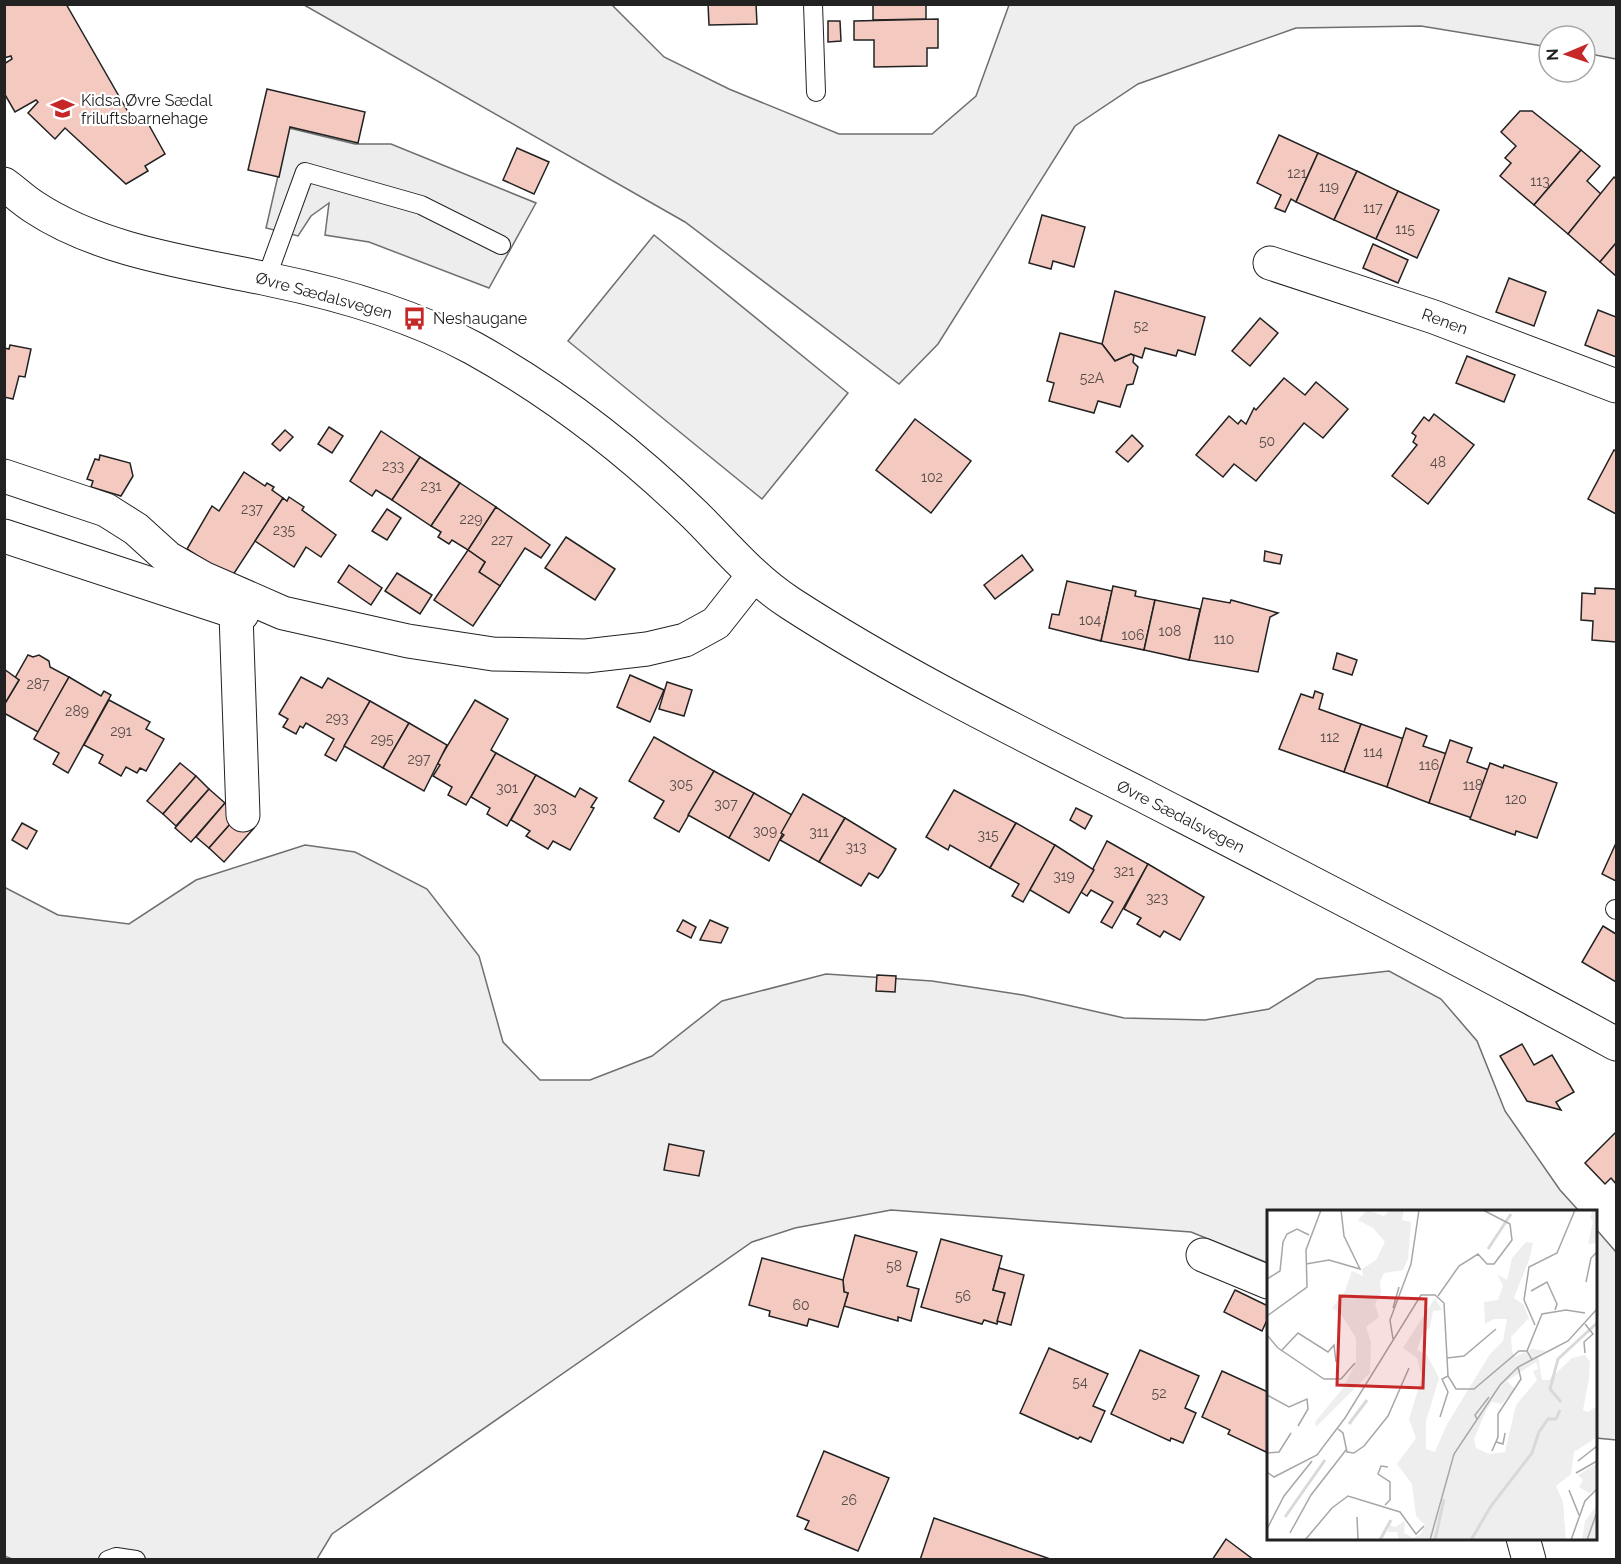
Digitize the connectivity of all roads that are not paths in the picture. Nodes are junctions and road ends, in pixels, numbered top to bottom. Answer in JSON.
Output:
{"nodes":[{"id":1,"x":813,"y":4,"type":"edge"},
{"id":2,"x":816,"y":92,"type":"dead end"},
{"id":3,"x":4,"y":184,"type":"edge"},
{"id":4,"x":501,"y":245,"type":"dead end"},
{"id":5,"x":1270,"y":263,"type":"dead end"},
{"id":6,"x":266,"y":279,"type":"junction"},
{"id":7,"x":1617,"y":386,"type":"edge"},
{"id":8,"x":4,"y":476,"type":"edge"},
{"id":9,"x":4,"y":536,"type":"edge"},
{"id":10,"x":753,"y":576,"type":"junction"},
{"id":11,"x":283,"y":613,"type":"junction"},
{"id":12,"x":236,"y":614,"type":"junction"},
{"id":13,"x":243,"y":815,"type":"dead end"},
{"id":14,"x":1617,"y":1044,"type":"edge"},
{"id":15,"x":1203,"y":1255,"type":"dead end"},
{"id":16,"x":1267,"y":1281,"type":"edge"},
{"id":17,"x":1523,"y":1540,"type":"edge"},
{"id":18,"x":108,"y":1560,"type":"edge"},
{"id":19,"x":136,"y":1560,"type":"edge"},
{"id":20,"x":1529,"y":1560,"type":"edge"}],
"edges":[{"from":1,"to":2,"type":"lane"},
{"from":3,"to":6,"type":"street","name":"Øvre Sædalsvegen"},
{"from":4,"to":6,"type":"lane"},
{"from":5,"to":7,"type":"street","name":"Renen"},
{"from":6,"to":10,"type":"street","name":"Øvre Sædalsvegen"},
{"from":8,"to":11,"type":"street"},
{"from":9,"to":12,"type":"street"},
{"from":10,"to":11,"type":"street"},
{"from":10,"to":14,"type":"street","name":"Øvre Sædalsvegen"},
{"from":11,"to":12,"type":"street"},
{"from":12,"to":13,"type":"street"},
{"from":15,"to":16,"type":"street"},
{"from":17,"to":20,"type":"street"},
{"from":18,"to":19,"type":"lane"}]}
